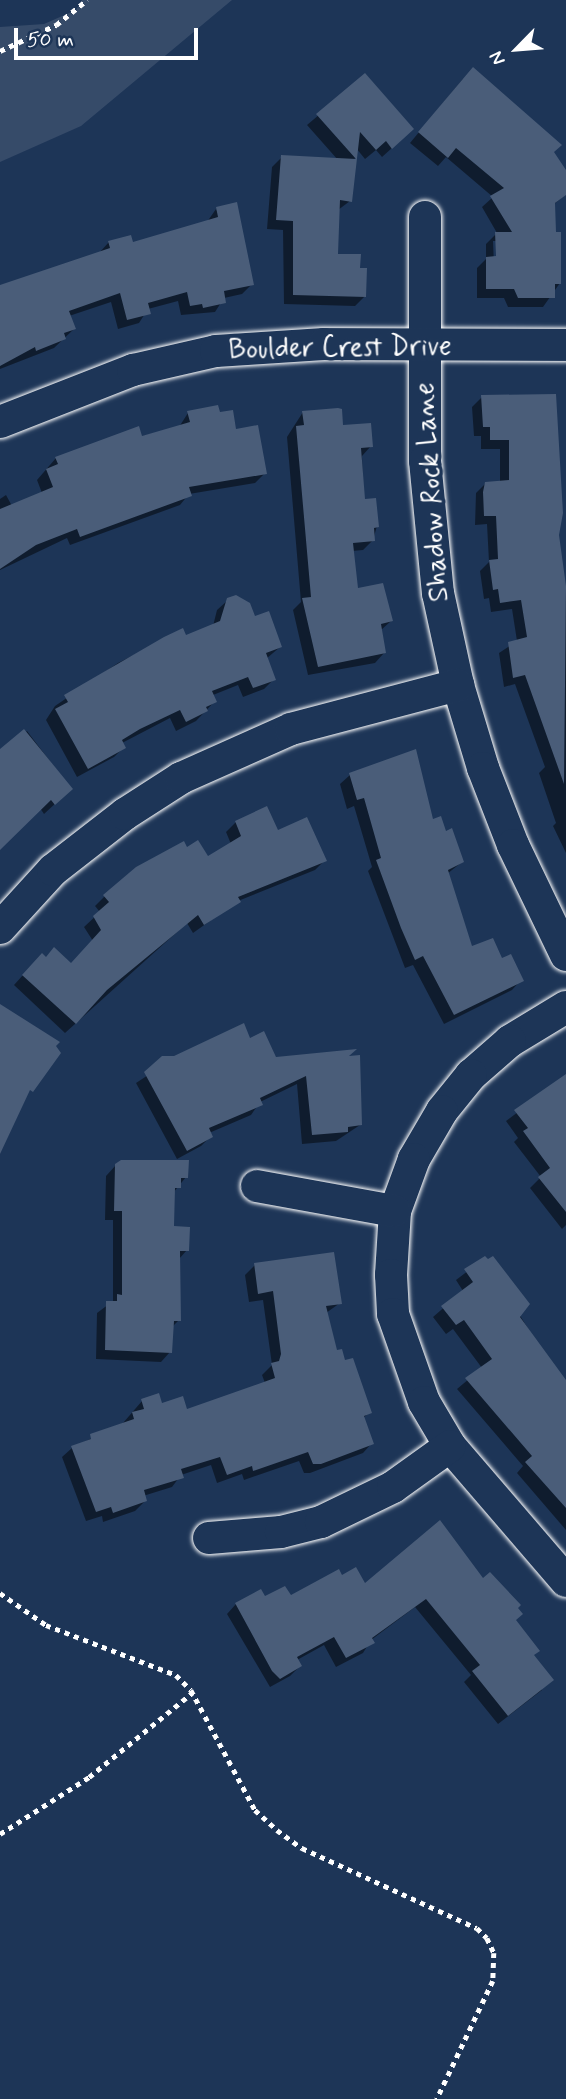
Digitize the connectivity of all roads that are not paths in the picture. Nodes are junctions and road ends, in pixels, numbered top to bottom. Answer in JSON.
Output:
{"nodes":[{"id":1,"x":425,"y":216,"type":"dead end"},
{"id":2,"x":566,"y":345,"type":"edge"},
{"id":3,"x":424,"y":346,"type":"junction"},
{"id":4,"x":0,"y":422,"type":"edge"},
{"id":5,"x":458,"y":685,"type":"junction"},
{"id":6,"x":0,"y":928,"type":"edge"},
{"id":7,"x":566,"y":955,"type":"edge"},
{"id":8,"x":566,"y":1007,"type":"edge"},
{"id":9,"x":257,"y":1186,"type":"dead end"},
{"id":10,"x":395,"y":1211,"type":"junction"},
{"id":11,"x":450,"y":1446,"type":"junction"},
{"id":12,"x":209,"y":1538,"type":"dead end"},
{"id":13,"x":566,"y":1581,"type":"edge"}],
"edges":[{"from":1,"to":3,"type":"street","name":"Shadow Rock Lane"},
{"from":2,"to":3,"type":"street","name":"Boulder Crest Drive"},
{"from":3,"to":4,"type":"street","name":"Boulder Crest Drive"},
{"from":3,"to":5,"type":"street","name":"Shadow Rock Lane"},
{"from":5,"to":6,"type":"street"},
{"from":5,"to":7,"type":"street","name":"Shadow Rock Lane"},
{"from":8,"to":10,"type":"street"},
{"from":9,"to":10,"type":"street"},
{"from":10,"to":11,"type":"street"},
{"from":11,"to":12,"type":"street"},
{"from":11,"to":13,"type":"street"}]}
